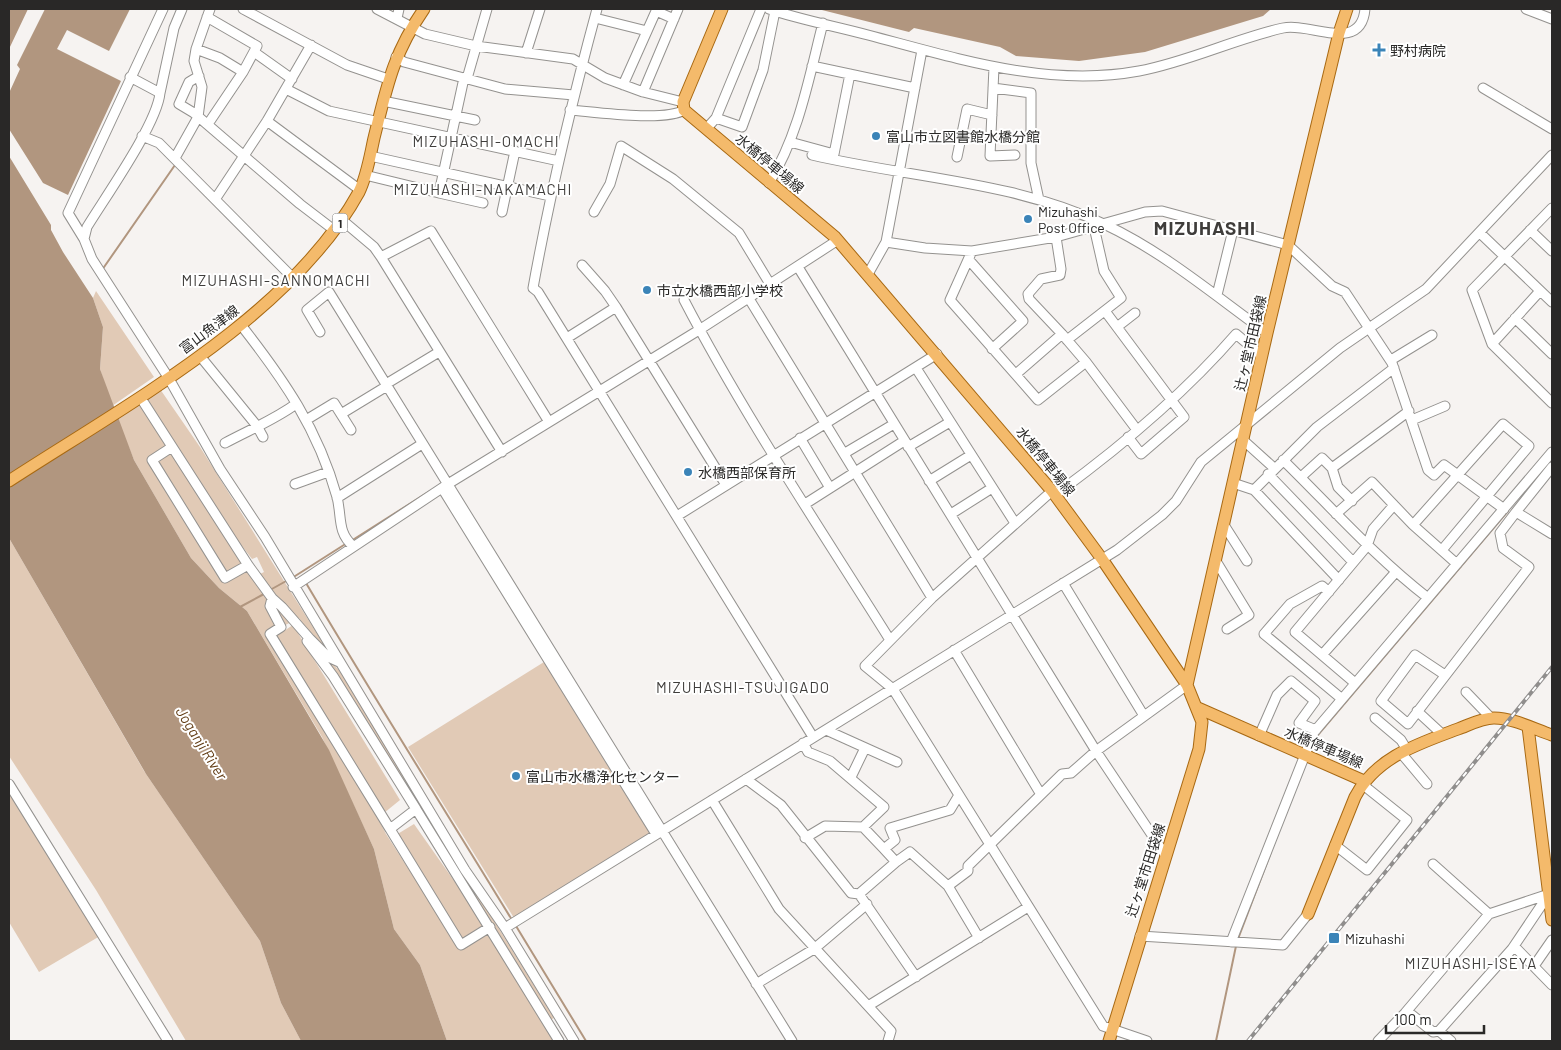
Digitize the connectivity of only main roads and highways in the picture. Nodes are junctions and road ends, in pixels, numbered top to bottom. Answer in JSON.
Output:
{"nodes":[{"id":1,"x":424,"y":9,"type":"edge"},
{"id":2,"x":722,"y":9,"type":"edge"},
{"id":3,"x":1347,"y":9,"type":"edge"},
{"id":4,"x":9,"y":481,"type":"edge"},
{"id":5,"x":1187,"y":685,"type":"junction"},
{"id":6,"x":1198,"y":708,"type":"junction"},
{"id":7,"x":1528,"y":727,"type":"junction"},
{"id":8,"x":1552,"y":735,"type":"edge"},
{"id":9,"x":1364,"y":781,"type":"junction"},
{"id":10,"x":1549,"y":878,"type":"edge"},
{"id":11,"x":1308,"y":914,"type":"road end"},
{"id":12,"x":1552,"y":920,"type":"edge"},
{"id":13,"x":1109,"y":1041,"type":"edge"}],
"edges":[{"from":1,"to":4,"type":"main road","name":"富山魚津線","number":"1"},
{"from":2,"to":5,"type":"main road","name":"水橋停車場線"},
{"from":3,"to":5,"type":"main road","name":"辻ヶ堂市田袋線"},
{"from":5,"to":6,"type":"main road","name":"水橋停車場線"},
{"from":6,"to":9,"type":"main road","name":"水橋停車場線"},
{"from":6,"to":13,"type":"main road","name":"辻ヶ堂市田袋線"},
{"from":7,"to":8,"type":"main road"},
{"from":7,"to":9,"type":"main road"},
{"from":7,"to":10,"type":"main road"},
{"from":9,"to":11,"type":"main road","name":"水橋停車場線"},
{"from":10,"to":12,"type":"main road"}]}
